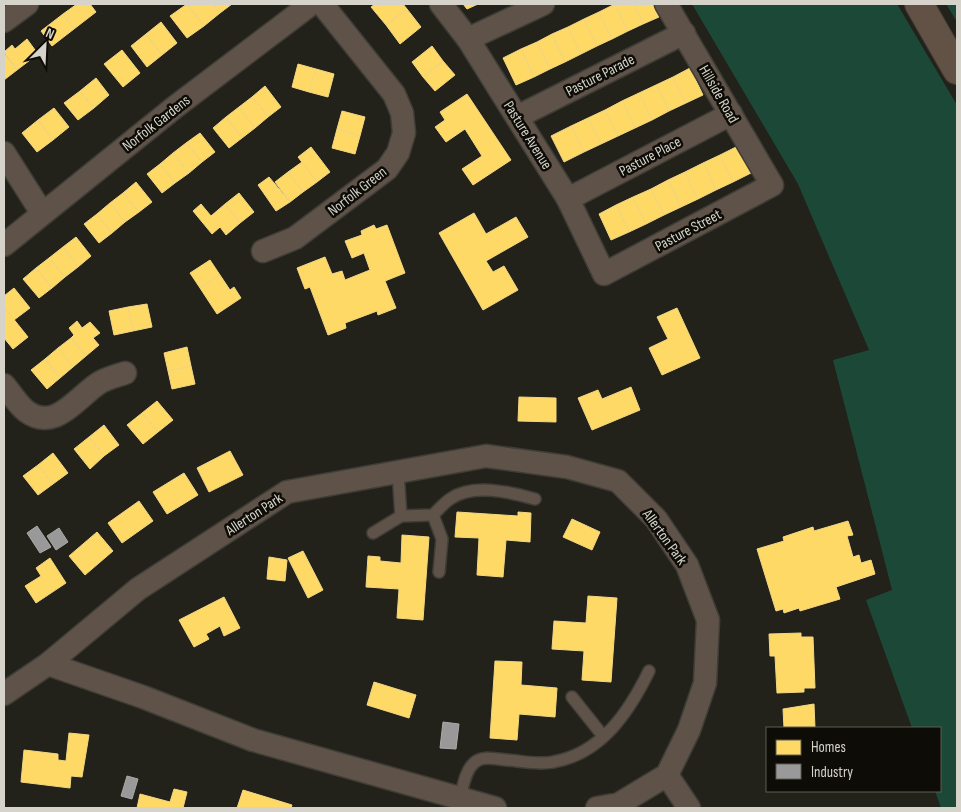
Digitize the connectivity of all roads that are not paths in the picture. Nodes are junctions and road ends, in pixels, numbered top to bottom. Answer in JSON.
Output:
{"nodes":[{"id":1,"x":27,"y":4,"type":"edge"},
{"id":2,"x":311,"y":4,"type":"edge"},
{"id":3,"x":322,"y":4,"type":"edge"},
{"id":4,"x":441,"y":4,"type":"edge"},
{"id":5,"x":543,"y":4,"type":"edge"},
{"id":6,"x":666,"y":4,"type":"edge"},
{"id":7,"x":919,"y":4,"type":"edge"},
{"id":8,"x":4,"y":21,"type":"edge"},
{"id":9,"x":684,"y":33,"type":"junction"},
{"id":10,"x":468,"y":40,"type":"junction"},
{"id":11,"x":957,"y":70,"type":"edge"},
{"id":12,"x":731,"y":114,"type":"junction"},
{"id":13,"x":517,"y":117,"type":"junction"},
{"id":14,"x":4,"y":153,"type":"edge"},
{"id":15,"x":772,"y":185,"type":"joint"},
{"id":16,"x":568,"y":199,"type":"junction"},
{"id":17,"x":42,"y":213,"type":"junction"},
{"id":18,"x":4,"y":245,"type":"edge"},
{"id":19,"x":263,"y":251,"type":"dead end"},
{"id":20,"x":604,"y":274,"type":"joint"},
{"id":21,"x":125,"y":373,"type":"dead end"},
{"id":22,"x":4,"y":385,"type":"edge"},
{"id":23,"x":398,"y":472,"type":"junction"},
{"id":24,"x":534,"y":499,"type":"dead end"},
{"id":25,"x":433,"y":515,"type":"junction"},
{"id":26,"x":401,"y":516,"type":"junction"},
{"id":27,"x":372,"y":533,"type":"dead end"},
{"id":28,"x":439,"y":572,"type":"dead end"},
{"id":29,"x":48,"y":664,"type":"junction"},
{"id":30,"x":649,"y":671,"type":"dead end"},
{"id":31,"x":4,"y":694,"type":"edge"},
{"id":32,"x":572,"y":697,"type":"dead end"},
{"id":33,"x":603,"y":736,"type":"junction"},
{"id":34,"x":667,"y":775,"type":"junction"},
{"id":35,"x":460,"y":798,"type":"junction"},
{"id":36,"x":495,"y":808,"type":"edge"},
{"id":37,"x":597,"y":808,"type":"edge"},
{"id":38,"x":689,"y":808,"type":"edge"}],
"edges":[{"from":1,"to":8,"type":"street"},
{"from":2,"to":17,"type":"street","name":"Norfolk Gardens"},
{"from":3,"to":19,"type":"street","name":"Norfolk Green"},
{"from":4,"to":10,"type":"street","name":"Pasture Avenue"},
{"from":5,"to":10,"type":"street"},
{"from":6,"to":9,"type":"street","name":"Hillside Road"},
{"from":7,"to":11,"type":"street"},
{"from":9,"to":12,"type":"street","name":"Hillside Road"},
{"from":9,"to":13,"type":"street","name":"Pasture Parade"},
{"from":10,"to":13,"type":"street","name":"Pasture Avenue"},
{"from":12,"to":15,"type":"street","name":"Hillside Road"},
{"from":12,"to":16,"type":"street","name":"Pasture Place"},
{"from":13,"to":16,"type":"street","name":"Pasture Avenue"},
{"from":14,"to":17,"type":"street"},
{"from":15,"to":20,"type":"street","name":"Pasture Street"},
{"from":16,"to":20,"type":"street","name":"Pasture Avenue"},
{"from":17,"to":18,"type":"street","name":"Norfolk Gardens"},
{"from":21,"to":22,"type":"street"},
{"from":23,"to":26,"type":"lane"},
{"from":23,"to":29,"type":"street","name":"Allerton Park"},
{"from":23,"to":34,"type":"street","name":"Allerton Park"},
{"from":24,"to":25,"type":"lane"},
{"from":25,"to":26,"type":"lane"},
{"from":25,"to":28,"type":"lane"},
{"from":26,"to":27,"type":"lane"},
{"from":29,"to":31,"type":"street","name":"Allerton Park"},
{"from":29,"to":35,"type":"street"},
{"from":30,"to":33,"type":"lane"},
{"from":32,"to":33,"type":"lane"},
{"from":33,"to":35,"type":"lane"},
{"from":34,"to":37,"type":"street"},
{"from":34,"to":38,"type":"street"},
{"from":35,"to":36,"type":"street"}]}
